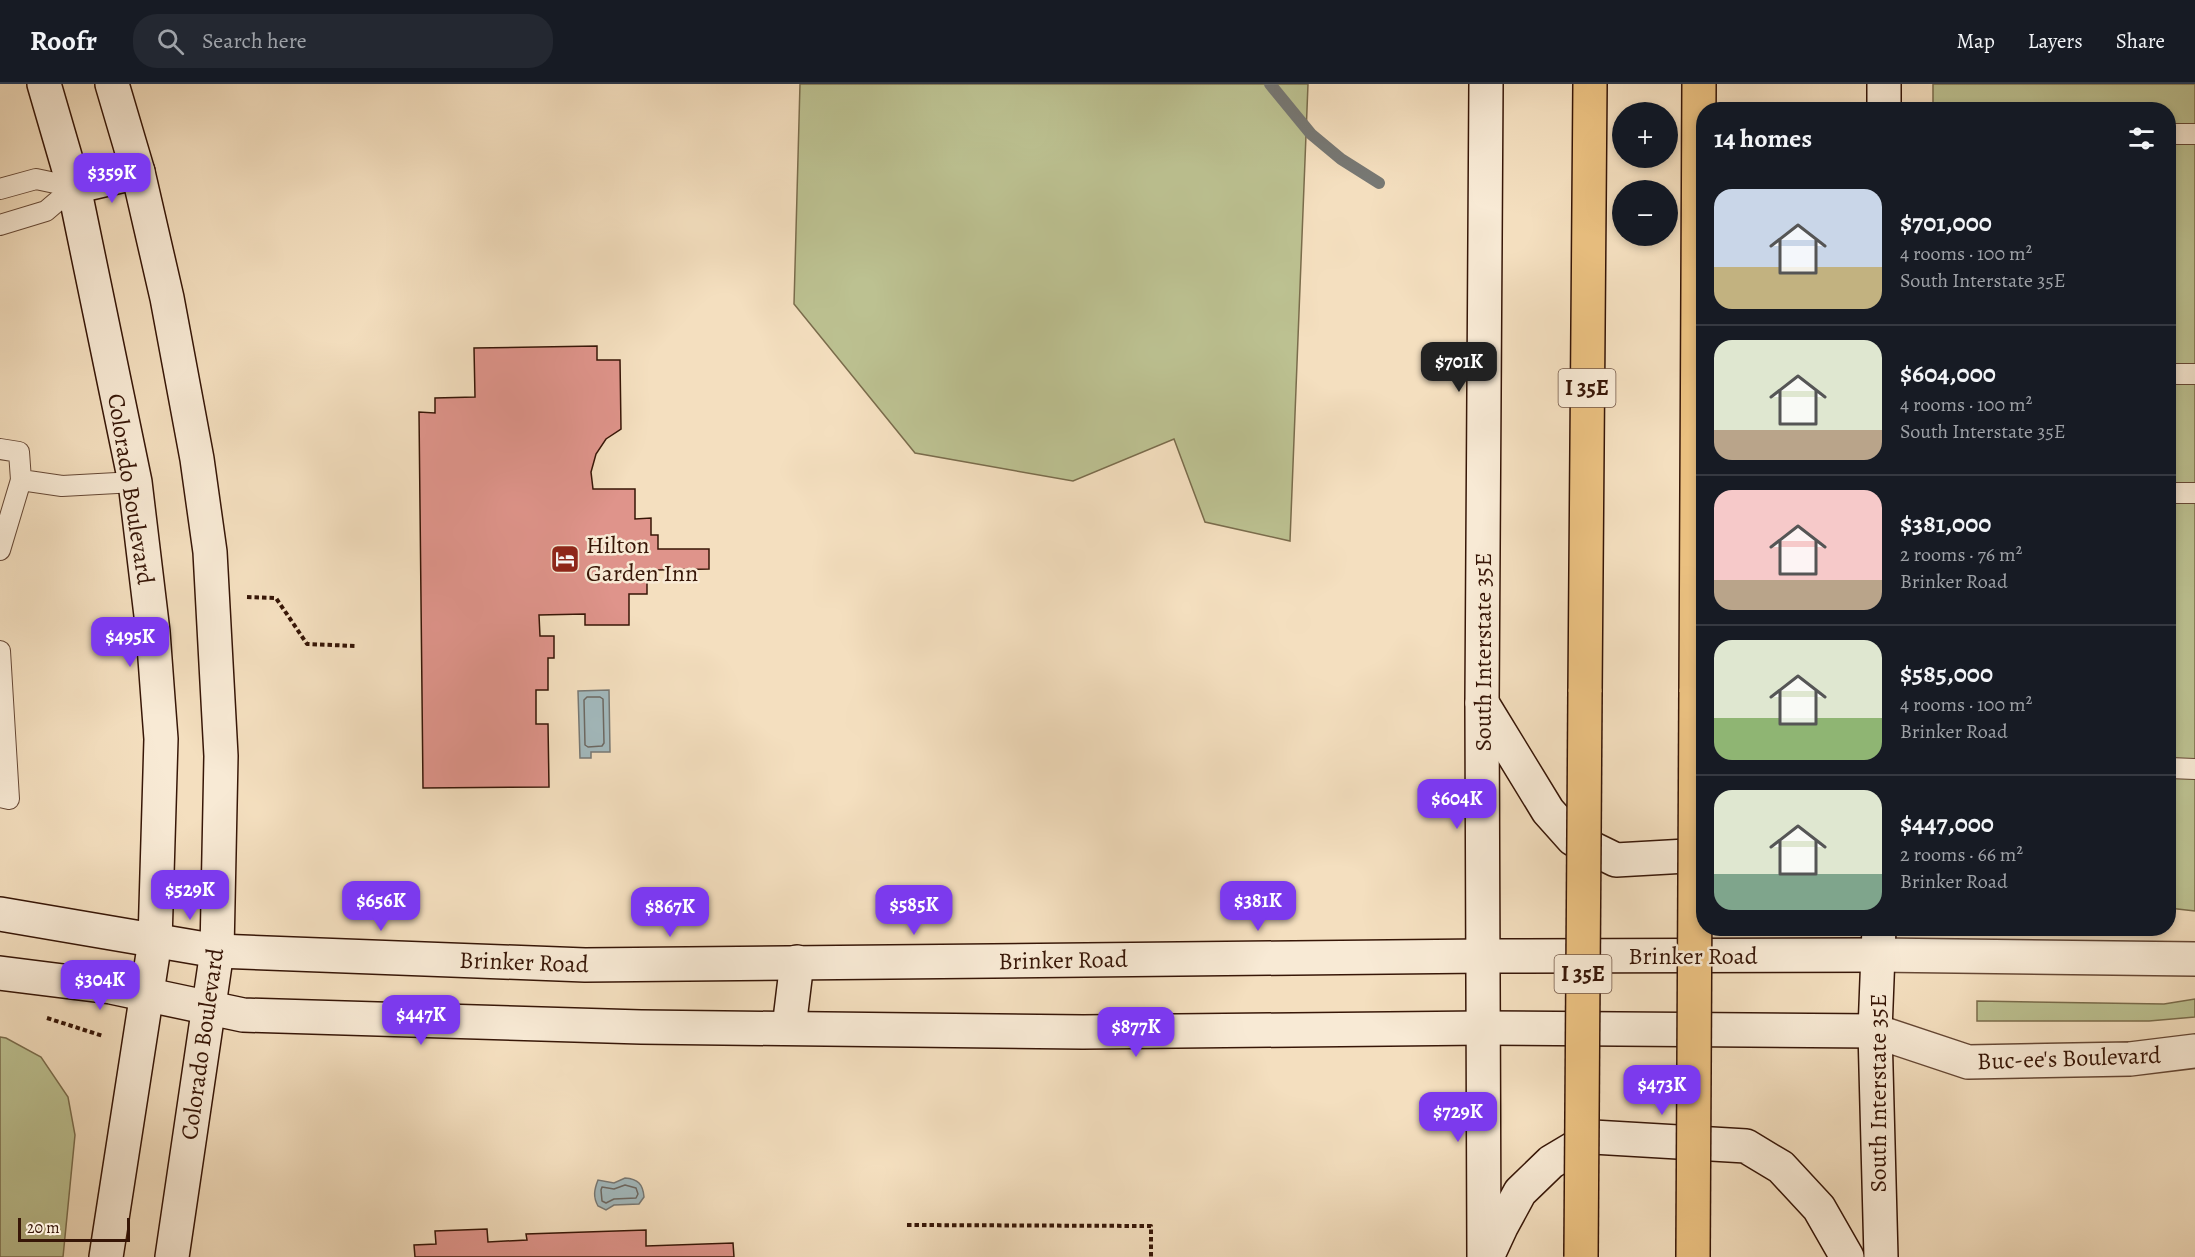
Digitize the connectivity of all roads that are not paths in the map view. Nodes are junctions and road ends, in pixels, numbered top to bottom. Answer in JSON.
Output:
{"nodes":[{"id":1,"x":44,"y":84,"type":"edge"},
{"id":2,"x":112,"y":84,"type":"edge"},
{"id":3,"x":1486,"y":84,"type":"edge"},
{"id":4,"x":1590,"y":84,"type":"edge"},
{"id":5,"x":1699,"y":84,"type":"edge"},
{"id":6,"x":1884,"y":84,"type":"edge"},
{"id":7,"x":1699,"y":102,"type":"edge"},
{"id":8,"x":1884,"y":102,"type":"edge"},
{"id":9,"x":2176,"y":134,"type":"edge"},
{"id":10,"x":2195,"y":134,"type":"edge"},
{"id":11,"x":138,"y":172,"type":"junction"},
{"id":12,"x":74,"y":188,"type":"junction"},
{"id":13,"x":0,"y":189,"type":"edge"},
{"id":14,"x":0,"y":225,"type":"edge"},
{"id":15,"x":2176,"y":374,"type":"edge"},
{"id":16,"x":2195,"y":374,"type":"edge"},
{"id":17,"x":0,"y":449,"type":"edge"},
{"id":18,"x":21,"y":480,"type":"junction"},
{"id":19,"x":135,"y":482,"type":"junction"},
{"id":20,"x":2176,"y":493,"type":"edge"},
{"id":21,"x":2195,"y":493,"type":"edge"},
{"id":22,"x":0,"y":550,"type":"edge"},
{"id":23,"x":0,"y":651,"type":"edge"},
{"id":24,"x":1696,"y":692,"type":"edge"},
{"id":25,"x":1482,"y":703,"type":"junction"},
{"id":26,"x":2176,"y":768,"type":"edge"},
{"id":27,"x":2195,"y":768,"type":"edge"},
{"id":28,"x":0,"y":797,"type":"edge"},
{"id":29,"x":1696,"y":855,"type":"edge"},
{"id":30,"x":0,"y":914,"type":"edge"},
{"id":31,"x":155,"y":941,"type":"junction"},
{"id":32,"x":1879,"y":942,"type":"edge"},
{"id":33,"x":217,"y":951,"type":"junction"},
{"id":34,"x":1484,"y":956,"type":"junction"},
{"id":35,"x":2195,"y":959,"type":"edge"},
{"id":36,"x":797,"y":962,"type":"junction"},
{"id":37,"x":0,"y":973,"type":"edge"},
{"id":38,"x":147,"y":994,"type":"junction"},
{"id":39,"x":207,"y":1007,"type":"junction"},
{"id":40,"x":789,"y":1028,"type":"junction"},
{"id":41,"x":1484,"y":1028,"type":"junction"},
{"id":42,"x":1875,"y":1031,"type":"junction"},
{"id":43,"x":2195,"y":1051,"type":"edge"},
{"id":44,"x":106,"y":1257,"type":"edge"},
{"id":45,"x":172,"y":1257,"type":"edge"},
{"id":46,"x":1486,"y":1257,"type":"edge"},
{"id":47,"x":1581,"y":1257,"type":"edge"},
{"id":48,"x":1693,"y":1257,"type":"edge"},
{"id":49,"x":1846,"y":1257,"type":"edge"},
{"id":50,"x":1881,"y":1257,"type":"edge"}],
"edges":[{"from":1,"to":12,"type":"street","name":"Colorado Boulevard"},
{"from":2,"to":11,"type":"street","name":"Colorado Boulevard"},
{"from":3,"to":25,"type":"street","name":"South Interstate 35E"},
{"from":4,"to":47,"type":"highway","number":"I 35E","bridge":true},
{"from":5,"to":7,"type":"highway","bridge":true},
{"from":6,"to":8,"type":"street"},
{"from":9,"to":10,"type":"lane"},
{"from":11,"to":12,"type":"street"},
{"from":11,"to":33,"type":"street","name":"Colorado Boulevard"},
{"from":12,"to":13,"type":"lane"},
{"from":12,"to":14,"type":"lane"},
{"from":12,"to":19,"type":"street","name":"Colorado Boulevard"},
{"from":15,"to":16,"type":"lane"},
{"from":17,"to":18,"type":"lane"},
{"from":18,"to":19,"type":"lane"},
{"from":18,"to":22,"type":"lane"},
{"from":19,"to":31,"type":"street","name":"Colorado Boulevard"},
{"from":20,"to":21,"type":"lane"},
{"from":23,"to":28,"type":"lane"},
{"from":24,"to":48,"type":"highway","bridge":true},
{"from":25,"to":29,"type":"street"},
{"from":25,"to":34,"type":"street","name":"South Interstate 35E"},
{"from":26,"to":27,"type":"lane"},
{"from":30,"to":31,"type":"street","name":"Brinker Road"},
{"from":31,"to":33,"type":"street","name":"Brinker Road"},
{"from":31,"to":38,"type":"street","name":"Colorado Boulevard"},
{"from":32,"to":34,"type":"street","name":"Brinker Road"},
{"from":32,"to":35,"type":"street"},
{"from":32,"to":42,"type":"street","name":"South Interstate 35E"},
{"from":33,"to":36,"type":"street","name":"Brinker Road"},
{"from":33,"to":39,"type":"street","name":"Colorado Boulevard"},
{"from":34,"to":36,"type":"street","name":"Brinker Road"},
{"from":34,"to":41,"type":"street","name":"South Interstate 35E"},
{"from":36,"to":40,"type":"street"},
{"from":37,"to":38,"type":"street"},
{"from":38,"to":39,"type":"street"},
{"from":38,"to":44,"type":"street","name":"Colorado Boulevard"},
{"from":39,"to":40,"type":"street"},
{"from":39,"to":45,"type":"street","name":"Colorado Boulevard"},
{"from":40,"to":41,"type":"street"},
{"from":41,"to":42,"type":"street"},
{"from":41,"to":46,"type":"street","name":"South Interstate 35E"},
{"from":42,"to":43,"type":"street","name":"Buc-ee's Boulevard"},
{"from":42,"to":50,"type":"street","name":"South Interstate 35E"},
{"from":46,"to":49,"type":"street"}]}
